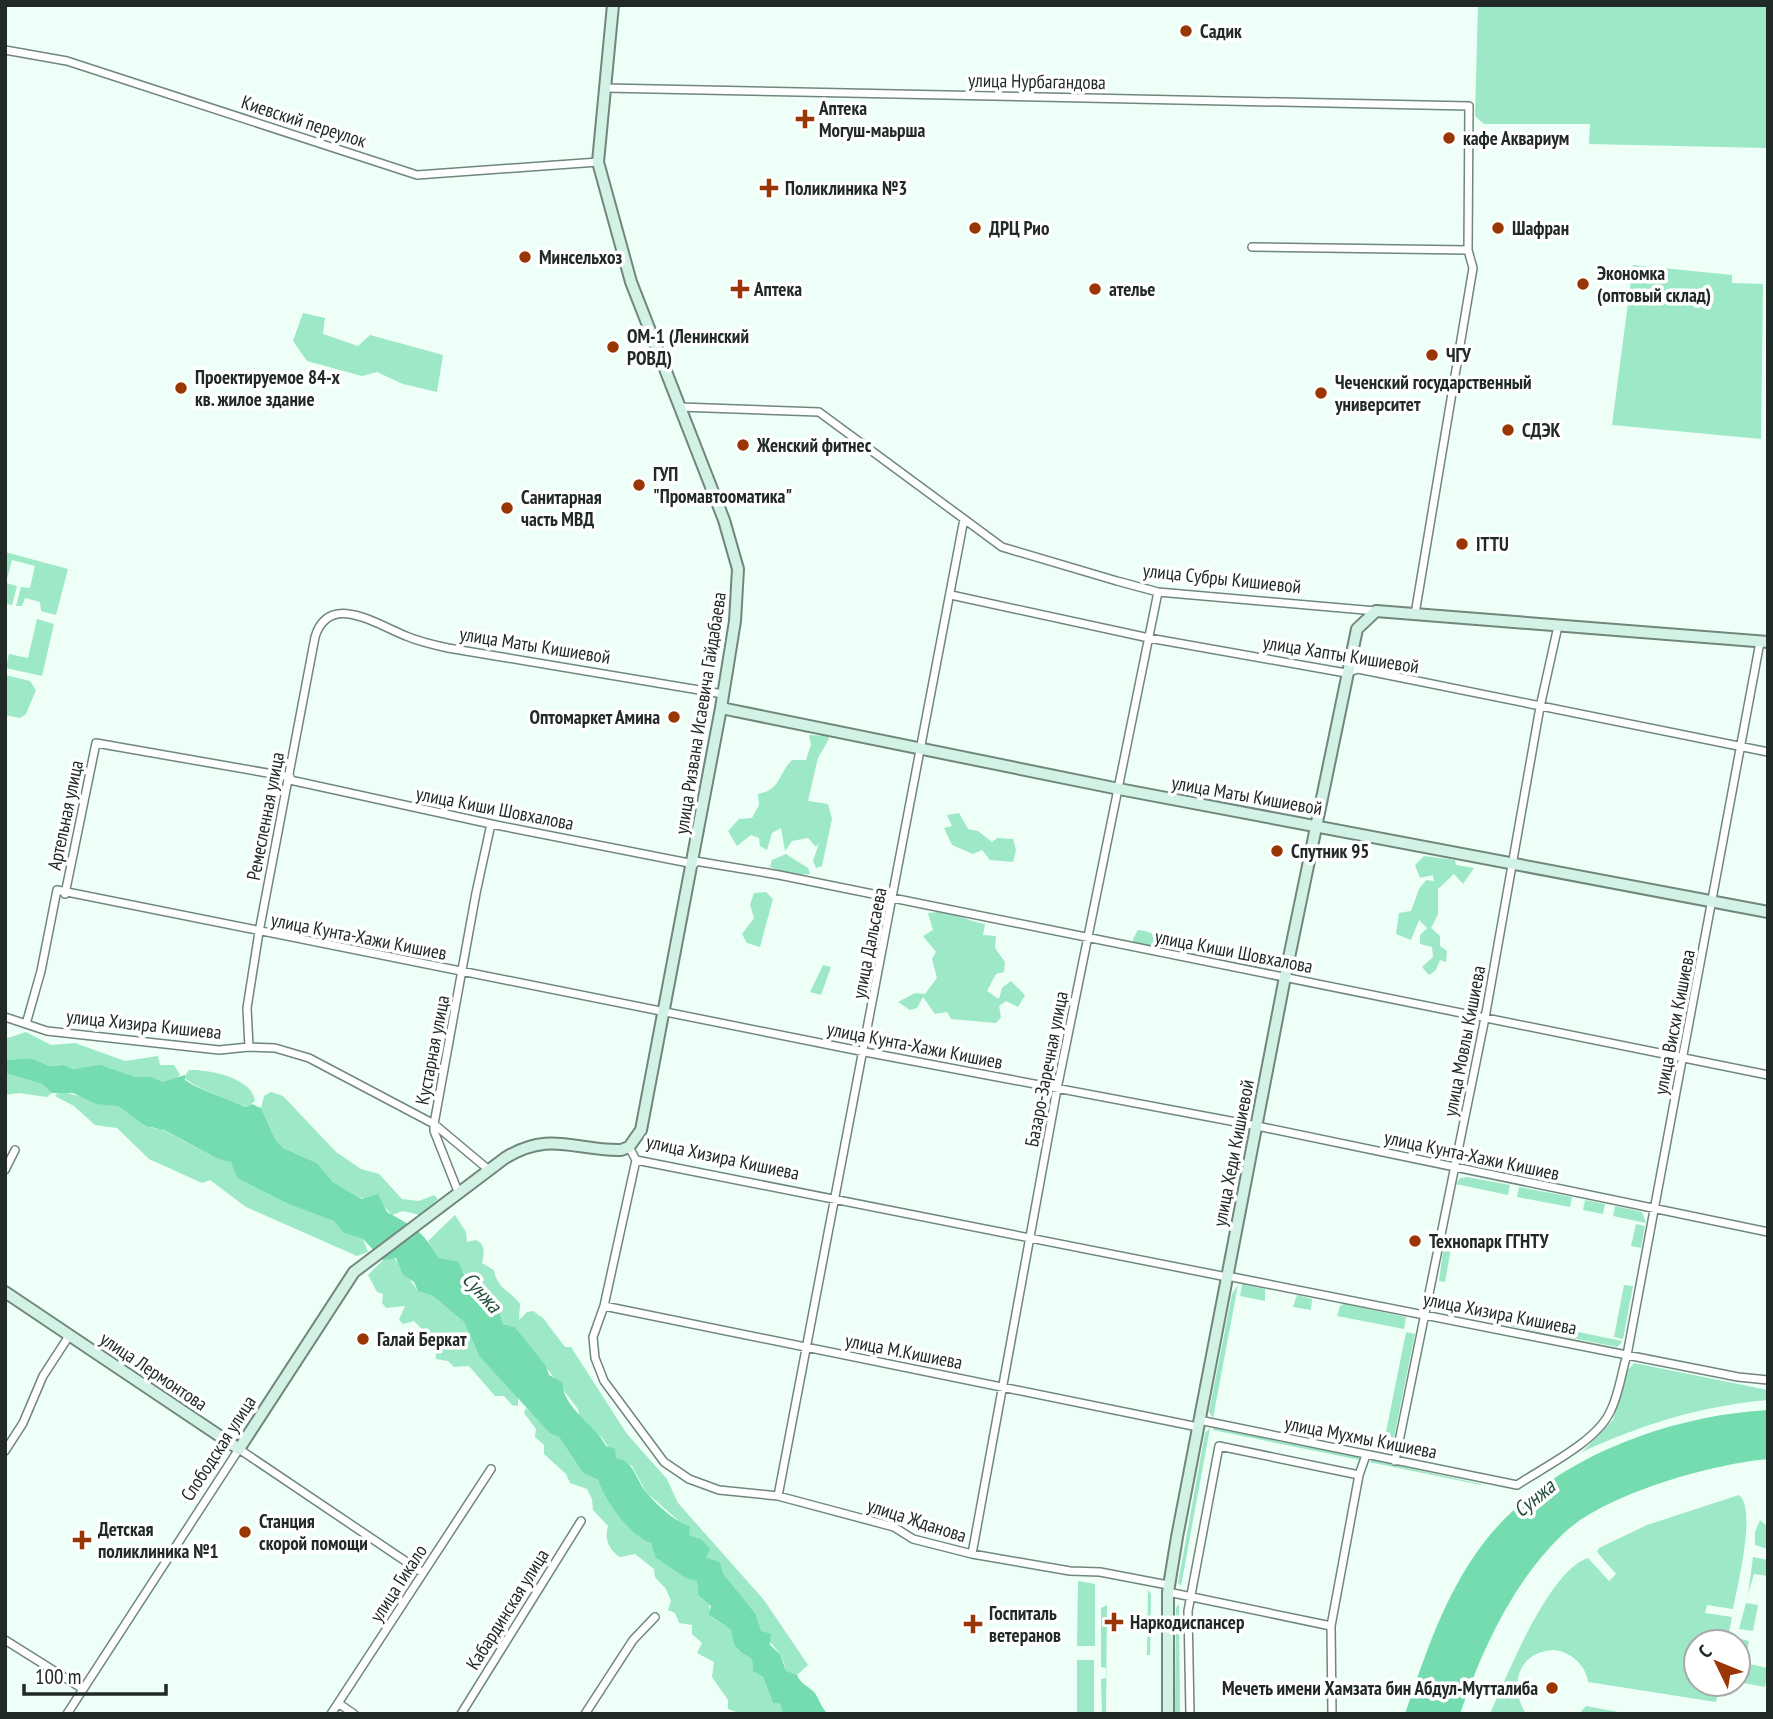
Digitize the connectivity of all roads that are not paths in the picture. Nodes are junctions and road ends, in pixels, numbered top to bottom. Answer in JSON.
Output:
{"nodes":[{"id":1,"x":613,"y":5,"type":"edge"},
{"id":2,"x":5,"y":50,"type":"edge"},
{"id":3,"x":605,"y":88,"type":"junction"},
{"id":4,"x":598,"y":162,"type":"junction"},
{"id":5,"x":1252,"y":247,"type":"dead end"},
{"id":6,"x":1468,"y":250,"type":"junction"},
{"id":7,"x":680,"y":407,"type":"junction"},
{"id":8,"x":964,"y":519,"type":"junction"},
{"id":9,"x":1158,"y":592,"type":"junction"},
{"id":10,"x":951,"y":595,"type":"junction"},
{"id":11,"x":1376,"y":611,"type":"junction"},
{"id":12,"x":347,"y":612,"type":"joint"},
{"id":13,"x":1415,"y":614,"type":"junction"},
{"id":14,"x":1558,"y":626,"type":"junction"},
{"id":15,"x":1149,"y":638,"type":"junction"},
{"id":16,"x":1764,"y":642,"type":"edge"},
{"id":17,"x":1346,"y":673,"type":"junction"},
{"id":18,"x":723,"y":694,"type":"junction"},
{"id":19,"x":1540,"y":707,"type":"junction"},
{"id":20,"x":721,"y":708,"type":"junction"},
{"id":21,"x":96,"y":743,"type":"joint"},
{"id":22,"x":1740,"y":746,"type":"junction"},
{"id":23,"x":920,"y":749,"type":"junction"},
{"id":24,"x":1768,"y":752,"type":"edge"},
{"id":25,"x":290,"y":778,"type":"junction"},
{"id":26,"x":1119,"y":789,"type":"junction"},
{"id":27,"x":491,"y":824,"type":"junction"},
{"id":28,"x":1315,"y":825,"type":"junction"},
{"id":29,"x":694,"y":862,"type":"junction"},
{"id":30,"x":1513,"y":863,"type":"junction"},
{"id":31,"x":61,"y":892,"type":"junction"},
{"id":32,"x":894,"y":899,"type":"junction"},
{"id":33,"x":1712,"y":901,"type":"junction"},
{"id":34,"x":1768,"y":912,"type":"edge"},
{"id":35,"x":259,"y":932,"type":"junction"},
{"id":36,"x":1087,"y":940,"type":"junction"},
{"id":37,"x":463,"y":973,"type":"junction"},
{"id":38,"x":1285,"y":976,"type":"junction"},
{"id":39,"x":664,"y":1012,"type":"junction"},
{"id":40,"x":5,"y":1017,"type":"edge"},
{"id":41,"x":1485,"y":1018,"type":"junction"},
{"id":42,"x":26,"y":1024,"type":"junction"},
{"id":43,"x":249,"y":1046,"type":"junction"},
{"id":44,"x":864,"y":1052,"type":"junction"},
{"id":45,"x":1684,"y":1058,"type":"junction"},
{"id":46,"x":1768,"y":1075,"type":"edge"},
{"id":47,"x":1057,"y":1088,"type":"junction"},
{"id":48,"x":434,"y":1124,"type":"junction"},
{"id":49,"x":1257,"y":1126,"type":"junction"},
{"id":50,"x":629,"y":1147,"type":"junction"},
{"id":51,"x":15,"y":1150,"type":"dead end"},
{"id":52,"x":636,"y":1160,"type":"junction"},
{"id":53,"x":1454,"y":1167,"type":"junction"},
{"id":54,"x":5,"y":1170,"type":"edge"},
{"id":55,"x":489,"y":1170,"type":"junction"},
{"id":56,"x":459,"y":1195,"type":"junction"},
{"id":57,"x":834,"y":1197,"type":"junction"},
{"id":58,"x":1653,"y":1208,"type":"junction"},
{"id":59,"x":1768,"y":1231,"type":"edge"},
{"id":60,"x":1030,"y":1236,"type":"junction"},
{"id":61,"x":1227,"y":1277,"type":"junction"},
{"id":62,"x":5,"y":1293,"type":"edge"},
{"id":63,"x":604,"y":1306,"type":"junction"},
{"id":64,"x":1424,"y":1315,"type":"junction"},
{"id":65,"x":69,"y":1336,"type":"junction"},
{"id":66,"x":807,"y":1348,"type":"junction"},
{"id":67,"x":1627,"y":1355,"type":"junction"},
{"id":68,"x":1768,"y":1380,"type":"edge"},
{"id":69,"x":1001,"y":1387,"type":"junction"},
{"id":70,"x":1199,"y":1424,"type":"junction"},
{"id":71,"x":239,"y":1449,"type":"junction"},
{"id":72,"x":5,"y":1451,"type":"edge"},
{"id":73,"x":1366,"y":1455,"type":"junction"},
{"id":74,"x":1395,"y":1461,"type":"junction"},
{"id":75,"x":491,"y":1469,"type":"dead end"},
{"id":76,"x":1359,"y":1475,"type":"junction"},
{"id":77,"x":1517,"y":1485,"type":"joint"},
{"id":78,"x":778,"y":1496,"type":"junction"},
{"id":79,"x":581,"y":1521,"type":"dead end"},
{"id":80,"x":972,"y":1554,"type":"junction"},
{"id":81,"x":423,"y":1573,"type":"junction"},
{"id":82,"x":1168,"y":1589,"type":"junction"},
{"id":83,"x":1191,"y":1597,"type":"junction"},
{"id":84,"x":655,"y":1617,"type":"dead end"},
{"id":85,"x":1331,"y":1626,"type":"junction"},
{"id":86,"x":5,"y":1640,"type":"edge"},
{"id":87,"x":83,"y":1689,"type":"junction"},
{"id":88,"x":338,"y":1703,"type":"junction"},
{"id":89,"x":67,"y":1714,"type":"edge"},
{"id":90,"x":331,"y":1714,"type":"edge"},
{"id":91,"x":354,"y":1714,"type":"edge"},
{"id":92,"x":461,"y":1714,"type":"edge"},
{"id":93,"x":585,"y":1714,"type":"edge"},
{"id":94,"x":1168,"y":1714,"type":"edge"},
{"id":95,"x":1190,"y":1714,"type":"edge"},
{"id":96,"x":1332,"y":1714,"type":"edge"}],
"edges":[{"from":1,"to":3,"type":"street","name":"улица Ризвана Исаевича Гайдабаева"},
{"from":2,"to":4,"type":"street","name":"Киевский переулок"},
{"from":3,"to":4,"type":"street","name":"улица Ризвана Исаевича Гайдабаева"},
{"from":3,"to":6,"type":"street","name":"улица Нурбагандова"},
{"from":4,"to":7,"type":"street","name":"улица Ризвана Исаевича Гайдабаева"},
{"from":5,"to":6,"type":"street"},
{"from":6,"to":13,"type":"street"},
{"from":7,"to":8,"type":"street","name":"улица Субры Кишиевой"},
{"from":7,"to":18,"type":"street","name":"улица Ризвана Исаевича Гайдабаева"},
{"from":8,"to":9,"type":"street","name":"улица Субры Кишиевой"},
{"from":8,"to":10,"type":"street","name":"улица Дальсаева"},
{"from":9,"to":11,"type":"street","name":"улица Субры Кишиевой"},
{"from":9,"to":15,"type":"street","name":"Базаро-Заречная улица"},
{"from":10,"to":15,"type":"street","name":"улица Хапты Кишиевой"},
{"from":10,"to":23,"type":"street","name":"улица Дальсаева"},
{"from":11,"to":13,"type":"street","name":"улица Субры Кишиевой"},
{"from":11,"to":17,"type":"street","name":"улица Хеди Кишиевой"},
{"from":12,"to":18,"type":"street","name":"улица Маты Кишиевой"},
{"from":12,"to":25,"type":"street","name":"Ремесленная улица"},
{"from":13,"to":14,"type":"street","name":"улица Субры Кишиевой"},
{"from":14,"to":16,"type":"street","name":"улица Субры Кишиевой"},
{"from":14,"to":19,"type":"street","name":"улица Мовлы Кишиева"},
{"from":15,"to":17,"type":"street","name":"улица Хапты Кишиевой"},
{"from":15,"to":26,"type":"street","name":"Базаро-Заречная улица"},
{"from":16,"to":22,"type":"street","name":"улица Висхи Кишиева"},
{"from":17,"to":19,"type":"street","name":"улица Хапты Кишиевой"},
{"from":17,"to":28,"type":"street","name":"улица Хеди Кишиевой"},
{"from":18,"to":20,"type":"street","name":"улица Ризвана Исаевича Гайдабаева"},
{"from":19,"to":22,"type":"street","name":"улица Хапты Кишиевой"},
{"from":19,"to":30,"type":"street","name":"улица Мовлы Кишиева"},
{"from":20,"to":23,"type":"street","name":"улица Маты Кишиевой"},
{"from":20,"to":29,"type":"street","name":"улица Ризвана Исаевича Гайдабаева"},
{"from":21,"to":25,"type":"street","name":"улица Киши Шовхалова"},
{"from":21,"to":31,"type":"street","name":"Артельная улица"},
{"from":22,"to":24,"type":"street","name":"улица Хапты Кишиевой"},
{"from":22,"to":33,"type":"street","name":"улица Висхи Кишиева"},
{"from":23,"to":26,"type":"street","name":"улица Маты Кишиевой"},
{"from":23,"to":32,"type":"street","name":"улица Дальсаева"},
{"from":25,"to":27,"type":"street","name":"улица Киши Шовхалова"},
{"from":25,"to":35,"type":"street","name":"Ремесленная улица"},
{"from":26,"to":28,"type":"street","name":"улица Маты Кишиевой"},
{"from":26,"to":36,"type":"street","name":"Базаро-Заречная улица"},
{"from":27,"to":29,"type":"street","name":"улица Киши Шовхалова"},
{"from":27,"to":37,"type":"street","name":"Кустарная улица"},
{"from":28,"to":30,"type":"street","name":"улица Маты Кишиевой"},
{"from":28,"to":38,"type":"street","name":"улица Хеди Кишиевой"},
{"from":29,"to":32,"type":"street","name":"улица Киши Шовхалова"},
{"from":29,"to":39,"type":"street","name":"улица Ризвана Исаевича Гайдабаева"},
{"from":30,"to":33,"type":"street","name":"улица Маты Кишиевой"},
{"from":30,"to":41,"type":"street","name":"улица Мовлы Кишиева"},
{"from":31,"to":35,"type":"street","name":"улица Кунта-Хажи Кишиев"},
{"from":31,"to":42,"type":"street","name":"Артельная улица"},
{"from":32,"to":36,"type":"street","name":"улица Киши Шовхалова"},
{"from":32,"to":44,"type":"street","name":"улица Дальсаева"},
{"from":33,"to":34,"type":"street","name":"улица Маты Кишиевой"},
{"from":33,"to":45,"type":"street","name":"улица Висхи Кишиева"},
{"from":35,"to":37,"type":"street","name":"улица Кунта-Хажи Кишиев"},
{"from":35,"to":43,"type":"street","name":"Ремесленная улица"},
{"from":36,"to":38,"type":"street","name":"улица Киши Шовхалова"},
{"from":36,"to":47,"type":"street","name":"Базаро-Заречная улица"},
{"from":37,"to":39,"type":"street","name":"улица Кунта-Хажи Кишиев"},
{"from":37,"to":48,"type":"street","name":"Кустарная улица"},
{"from":38,"to":41,"type":"street","name":"улица Киши Шовхалова"},
{"from":38,"to":49,"type":"street","name":"улица Хеди Кишиевой"},
{"from":39,"to":44,"type":"street","name":"улица Кунта-Хажи Кишиев"},
{"from":39,"to":50,"type":"street","name":"улица Ризвана Исаевича Гайдабаева"},
{"from":40,"to":42,"type":"street","name":"улица Хизира Кишиева"},
{"from":41,"to":45,"type":"street","name":"улица Киши Шовхалова"},
{"from":41,"to":53,"type":"street","name":"улица Мовлы Кишиева"},
{"from":42,"to":43,"type":"street","name":"улица Хизира Кишиева"},
{"from":43,"to":48,"type":"street","name":"улица Хизира Кишиева"},
{"from":44,"to":47,"type":"street","name":"улица Кунта-Хажи Кишиев"},
{"from":44,"to":57,"type":"street","name":"улица Дальсаева"},
{"from":45,"to":46,"type":"street","name":"улица Киши Шовхалова"},
{"from":45,"to":58,"type":"street","name":"улица Висхи Кишиева"},
{"from":47,"to":49,"type":"street","name":"улица Кунта-Хажи Кишиев"},
{"from":47,"to":60,"type":"street","name":"Базаро-Заречная улица"},
{"from":48,"to":55,"type":"street","name":"улица Хизира Кишиева"},
{"from":48,"to":56,"type":"street","name":"Кустарная улица"},
{"from":49,"to":53,"type":"street","name":"улица Кунта-Хажи Кишиев"},
{"from":49,"to":61,"type":"street","name":"улица Хеди Кишиевой"},
{"from":50,"to":52,"type":"street","name":"улица Хизира Кишиева"},
{"from":50,"to":55,"type":"street","name":"улица Хизира Кишиева"},
{"from":51,"to":54,"type":"street"},
{"from":52,"to":57,"type":"street","name":"улица Хизира Кишиева"},
{"from":52,"to":63,"type":"street"},
{"from":53,"to":58,"type":"street","name":"улица Кунта-Хажи Кишиев"},
{"from":53,"to":64,"type":"street","name":"улица Мовлы Кишиева"},
{"from":55,"to":56,"type":"street"},
{"from":56,"to":71,"type":"street","name":"Слободская улица"},
{"from":57,"to":60,"type":"street","name":"улица Хизира Кишиева"},
{"from":57,"to":66,"type":"street","name":"улица Дальсаева"},
{"from":58,"to":59,"type":"street","name":"улица Кунта-Хажи Кишиев"},
{"from":58,"to":67,"type":"street","name":"улица Висхи Кишиева"},
{"from":60,"to":61,"type":"street","name":"улица Хизира Кишиева"},
{"from":60,"to":69,"type":"street","name":"Базаро-Заречная улица"},
{"from":61,"to":64,"type":"street","name":"улица Хизира Кишиева"},
{"from":61,"to":70,"type":"street","name":"улица Хеди Кишиевой"},
{"from":62,"to":65,"type":"street","name":"улица Лермонтова"},
{"from":63,"to":66,"type":"street","name":"улица М.Кишиева"},
{"from":63,"to":78,"type":"street","name":"улица Жданова"},
{"from":64,"to":67,"type":"street","name":"улица Хизира Кишиева"},
{"from":64,"to":74,"type":"street","name":"улица Мовлы Кишиева"},
{"from":65,"to":71,"type":"street","name":"улица Лермонтова"},
{"from":65,"to":72,"type":"street"},
{"from":66,"to":69,"type":"street","name":"улица М.Кишиева"},
{"from":66,"to":78,"type":"street","name":"улица Дальсаева"},
{"from":67,"to":68,"type":"street","name":"улица Хизира Кишиева"},
{"from":67,"to":77,"type":"street","name":"улица Висхи Кишиева"},
{"from":69,"to":70,"type":"street","name":"улица М.Кишиева"},
{"from":69,"to":80,"type":"street","name":"Базаро-Заречная улица"},
{"from":70,"to":73,"type":"street","name":"улица Мухмы Кишиева"},
{"from":70,"to":82,"type":"street","name":"улица Хеди Кишиевой"},
{"from":71,"to":81,"type":"street","name":"улица Лермонтова"},
{"from":71,"to":87,"type":"street","name":"Слободская улица"},
{"from":73,"to":74,"type":"street","name":"улица Мухмы Кишиева"},
{"from":73,"to":76,"type":"street"},
{"from":74,"to":77,"type":"street","name":"улица Мухмы Кишиева"},
{"from":75,"to":81,"type":"street","name":"улица Гикало"},
{"from":76,"to":83,"type":"street"},
{"from":76,"to":85,"type":"street"},
{"from":78,"to":80,"type":"street","name":"улица Жданова"},
{"from":79,"to":92,"type":"street","name":"Кабардинская улица"},
{"from":80,"to":82,"type":"street","name":"улица Жданова"},
{"from":81,"to":88,"type":"street","name":"улица Гикало"},
{"from":82,"to":83,"type":"street","name":"улица Жданова"},
{"from":82,"to":94,"type":"street","name":"улица Хеди Кишиевой"},
{"from":83,"to":85,"type":"street","name":"улица Жданова"},
{"from":83,"to":95,"type":"street"},
{"from":84,"to":93,"type":"street"},
{"from":85,"to":96,"type":"street"},
{"from":86,"to":87,"type":"street"},
{"from":87,"to":89,"type":"street","name":"Слободская улица"},
{"from":88,"to":90,"type":"street","name":"улица Гикало"},
{"from":88,"to":91,"type":"street"}]}
